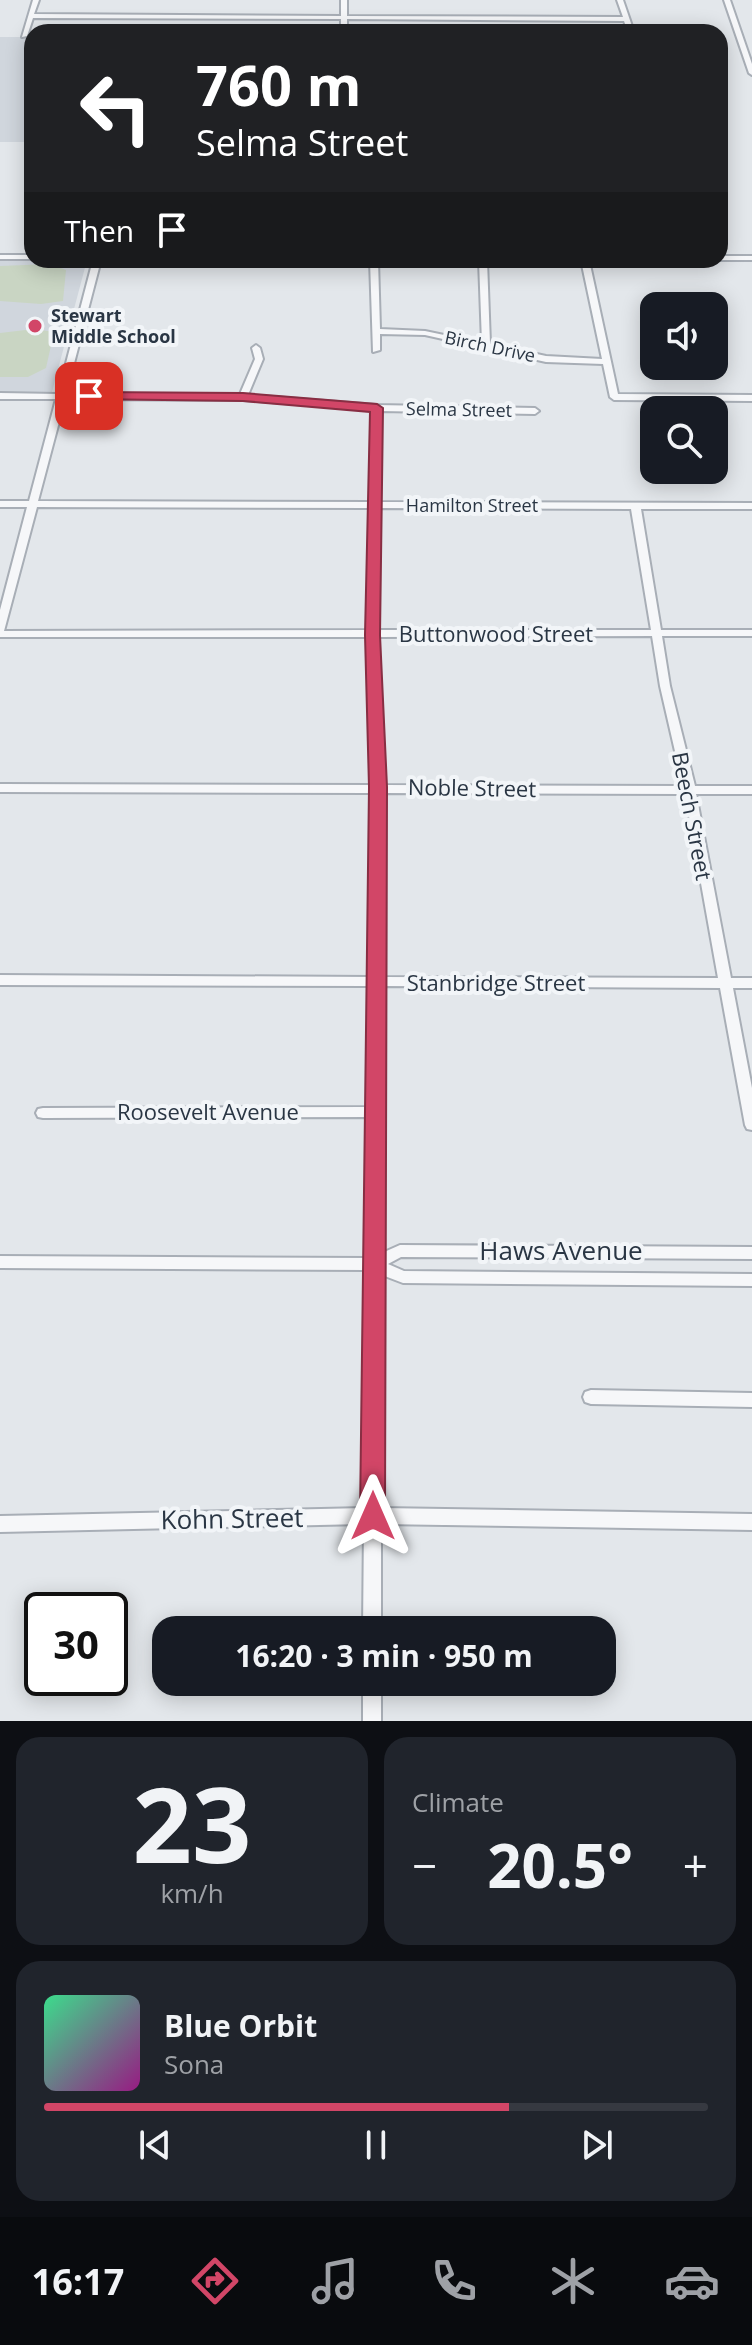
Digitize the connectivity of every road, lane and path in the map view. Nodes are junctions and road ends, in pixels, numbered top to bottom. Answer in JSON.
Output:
{"nodes":[{"id":1,"x":36,"y":0,"type":"edge"},
{"id":2,"x":344,"y":0,"type":"edge"},
{"id":3,"x":620,"y":0,"type":"edge"},
{"id":4,"x":727,"y":0,"type":"edge"},
{"id":5,"x":31,"y":16,"type":"junction"},
{"id":6,"x":344,"y":16,"type":"junction"},
{"id":7,"x":626,"y":19,"type":"junction"},
{"id":8,"x":28,"y":24,"type":"edge"},
{"id":9,"x":344,"y":24,"type":"edge"},
{"id":10,"x":628,"y":24,"type":"edge"},
{"id":11,"x":751,"y":68,"type":"edge"},
{"id":12,"x":0,"y":257,"type":"edge"},
{"id":13,"x":24,"y":257,"type":"edge"},
{"id":14,"x":728,"y":258,"type":"edge"},
{"id":15,"x":752,"y":258,"type":"edge"},
{"id":16,"x":95,"y":268,"type":"edge"},
{"id":17,"x":374,"y":268,"type":"edge"},
{"id":18,"x":483,"y":268,"type":"edge"},
{"id":19,"x":587,"y":268,"type":"edge"},
{"id":20,"x":376,"y":331,"type":"junction"},
{"id":21,"x":486,"y":345,"type":"junction"},
{"id":22,"x":256,"y":348,"type":"dead end"},
{"id":23,"x":376,"y":350,"type":"dead end"},
{"id":24,"x":605,"y":362,"type":"junction"},
{"id":25,"x":0,"y":396,"type":"edge"},
{"id":26,"x":59,"y":396,"type":"junction"},
{"id":27,"x":243,"y":397,"type":"junction"},
{"id":28,"x":752,"y":398,"type":"edge"},
{"id":29,"x":377,"y":408,"type":"junction"},
{"id":30,"x":535,"y":411,"type":"dead end"},
{"id":31,"x":0,"y":504,"type":"edge"},
{"id":32,"x":32,"y":504,"type":"junction"},
{"id":33,"x":374,"y":506,"type":"junction"},
{"id":34,"x":752,"y":506,"type":"edge"},
{"id":35,"x":636,"y":507,"type":"junction"},
{"id":36,"x":0,"y":632,"type":"edge"},
{"id":37,"x":659,"y":633,"type":"junction"},
{"id":38,"x":752,"y":633,"type":"edge"},
{"id":39,"x":373,"y":635,"type":"junction"},
{"id":40,"x":378,"y":787,"type":"junction"},
{"id":41,"x":0,"y":788,"type":"edge"},
{"id":42,"x":690,"y":790,"type":"junction"},
{"id":43,"x":752,"y":790,"type":"edge"},
{"id":44,"x":0,"y":980,"type":"edge"},
{"id":45,"x":375,"y":983,"type":"junction"},
{"id":46,"x":724,"y":983,"type":"junction"},
{"id":47,"x":752,"y":983,"type":"edge"},
{"id":48,"x":374,"y":1112,"type":"junction"},
{"id":49,"x":43,"y":1113,"type":"dead end"},
{"id":50,"x":752,"y":1125,"type":"edge"},
{"id":51,"x":563,"y":1252,"type":"junction"},
{"id":52,"x":752,"y":1253,"type":"edge"},
{"id":53,"x":0,"y":1262,"type":"edge"},
{"id":54,"x":373,"y":1264,"type":"junction"},
{"id":55,"x":564,"y":1279,"type":"junction"},
{"id":56,"x":752,"y":1280,"type":"edge"},
{"id":57,"x":591,"y":1397,"type":"dead end"},
{"id":58,"x":752,"y":1400,"type":"edge"},
{"id":59,"x":373,"y":1516,"type":"junction"},
{"id":60,"x":752,"y":1522,"type":"edge"},
{"id":61,"x":0,"y":1524,"type":"edge"},
{"id":62,"x":372,"y":1616,"type":"edge"},
{"id":63,"x":372,"y":1696,"type":"edge"},
{"id":64,"x":372,"y":1721,"type":"edge"}],
"edges":[{"from":1,"to":5,"type":"street"},
{"from":2,"to":6,"type":"street"},
{"from":3,"to":7,"type":"street"},
{"from":4,"to":11,"type":"street"},
{"from":5,"to":6,"type":"street"},
{"from":5,"to":8,"type":"street"},
{"from":6,"to":7,"type":"street"},
{"from":6,"to":9,"type":"street"},
{"from":7,"to":10,"type":"street"},
{"from":12,"to":13,"type":"street"},
{"from":14,"to":15,"type":"street"},
{"from":16,"to":26,"type":"street"},
{"from":17,"to":20,"type":"street"},
{"from":18,"to":21,"type":"street"},
{"from":19,"to":24,"type":"street"},
{"from":20,"to":21,"type":"street","name":"Birch Drive"},
{"from":20,"to":23,"type":"street"},
{"from":21,"to":24,"type":"street","name":"Birch Drive"},
{"from":22,"to":27,"type":"street"},
{"from":24,"to":28,"type":"street"},
{"from":25,"to":26,"type":"street","name":"Selma Street"},
{"from":26,"to":27,"type":"street","name":"Selma Street"},
{"from":26,"to":32,"type":"street"},
{"from":27,"to":29,"type":"street","name":"Selma Street"},
{"from":29,"to":30,"type":"street","name":"Selma Street"},
{"from":29,"to":33,"type":"street"},
{"from":31,"to":32,"type":"street","name":"Hamilton Street"},
{"from":32,"to":33,"type":"street","name":"Hamilton Street"},
{"from":32,"to":36,"type":"street"},
{"from":33,"to":35,"type":"street","name":"Hamilton Street"},
{"from":33,"to":39,"type":"street"},
{"from":34,"to":35,"type":"street","name":"Hamilton Street"},
{"from":35,"to":37,"type":"street","name":"Beech Street"},
{"from":36,"to":39,"type":"street","name":"Buttonwood Street"},
{"from":37,"to":38,"type":"street","name":"Buttonwood Street"},
{"from":37,"to":39,"type":"street","name":"Buttonwood Street"},
{"from":37,"to":42,"type":"street","name":"Beech Street"},
{"from":39,"to":40,"type":"street"},
{"from":40,"to":41,"type":"street","name":"Noble Street"},
{"from":40,"to":42,"type":"street","name":"Noble Street"},
{"from":40,"to":45,"type":"street"},
{"from":42,"to":43,"type":"street","name":"Noble Street"},
{"from":42,"to":46,"type":"street","name":"Beech Street"},
{"from":44,"to":45,"type":"street","name":"Stanbridge Street"},
{"from":45,"to":46,"type":"street","name":"Stanbridge Street"},
{"from":45,"to":48,"type":"street"},
{"from":46,"to":47,"type":"street","name":"Stanbridge Street"},
{"from":46,"to":50,"type":"street","name":"Beech Street"},
{"from":48,"to":49,"type":"street","name":"Roosevelt Avenue"},
{"from":48,"to":54,"type":"street"},
{"from":51,"to":52,"type":"street","name":"Haws Avenue"},
{"from":51,"to":54,"type":"street","name":"Haws Avenue"},
{"from":51,"to":55,"type":"street"},
{"from":53,"to":54,"type":"street","name":"Haws Avenue"},
{"from":54,"to":55,"type":"street","name":"Haws Avenue"},
{"from":54,"to":59,"type":"street"},
{"from":55,"to":56,"type":"street","name":"Haws Avenue"},
{"from":57,"to":58,"type":"street"},
{"from":59,"to":60,"type":"street","name":"Kohn Street"},
{"from":59,"to":61,"type":"street","name":"Kohn Street"},
{"from":59,"to":62,"type":"street"},
{"from":63,"to":64,"type":"street"}]}
